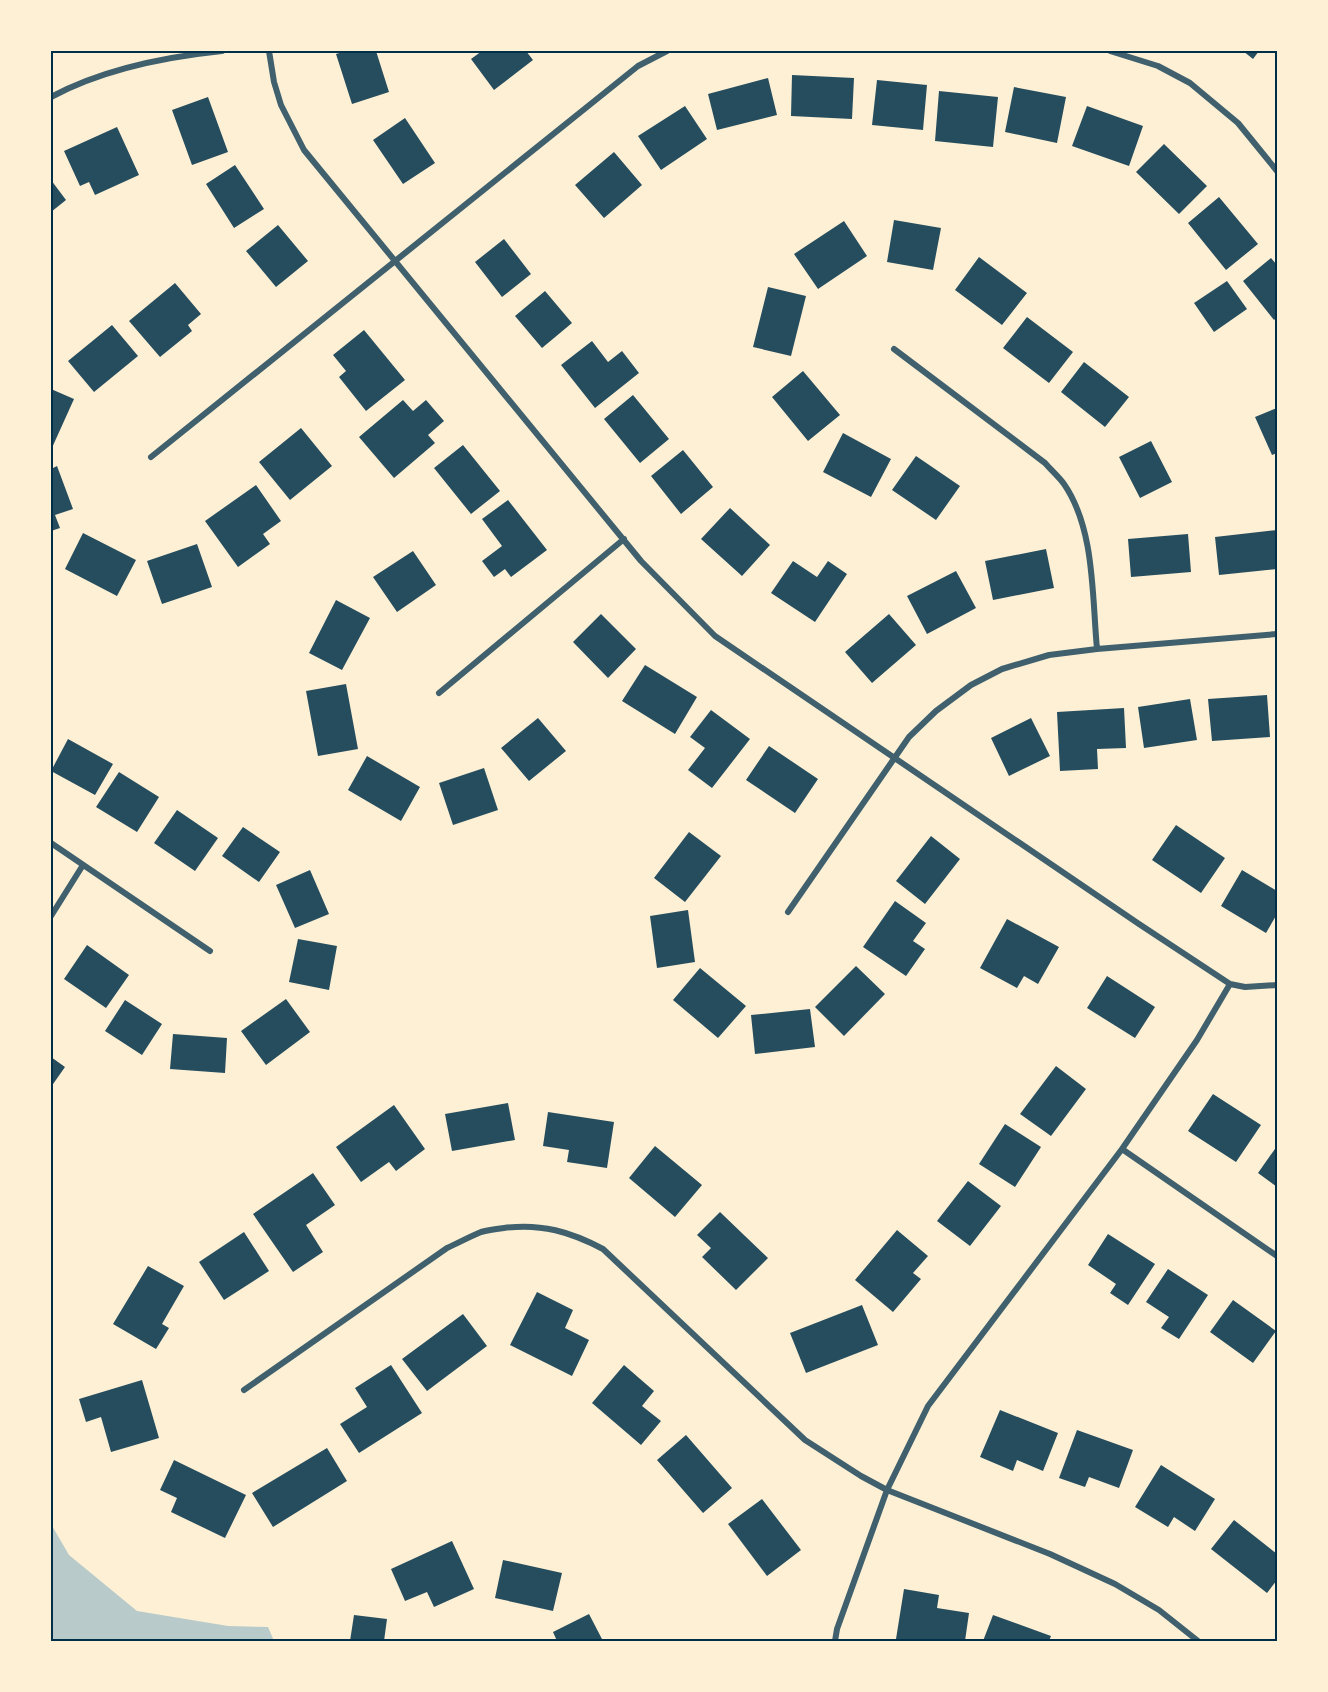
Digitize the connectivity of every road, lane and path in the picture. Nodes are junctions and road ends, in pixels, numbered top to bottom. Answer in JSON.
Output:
{"nodes":[{"id":1,"x":222,"y":51,"type":"edge"},
{"id":2,"x":269,"y":51,"type":"edge"},
{"id":3,"x":667,"y":51,"type":"edge"},
{"id":4,"x":1110,"y":51,"type":"edge"},
{"id":5,"x":51,"y":97,"type":"edge"},
{"id":6,"x":1277,"y":171,"type":"edge"},
{"id":7,"x":396,"y":262,"type":"junction"},
{"id":8,"x":894,"y":349,"type":"dead end"},
{"id":9,"x":151,"y":457,"type":"dead end"},
{"id":10,"x":624,"y":539,"type":"junction"},
{"id":11,"x":1277,"y":634,"type":"edge"},
{"id":12,"x":1097,"y":649,"type":"junction"},
{"id":13,"x":439,"y":693,"type":"dead end"},
{"id":14,"x":894,"y":757,"type":"junction"},
{"id":15,"x":51,"y":843,"type":"edge"},
{"id":16,"x":83,"y":865,"type":"junction"},
{"id":17,"x":788,"y":912,"type":"dead end"},
{"id":18,"x":51,"y":916,"type":"edge"},
{"id":19,"x":210,"y":951,"type":"dead end"},
{"id":20,"x":1230,"y":984,"type":"junction"},
{"id":21,"x":1277,"y":985,"type":"edge"},
{"id":22,"x":1122,"y":1149,"type":"junction"},
{"id":23,"x":1277,"y":1256,"type":"edge"},
{"id":24,"x":244,"y":1390,"type":"dead end"},
{"id":25,"x":887,"y":1490,"type":"junction"},
{"id":26,"x":835,"y":1641,"type":"edge"},
{"id":27,"x":1198,"y":1641,"type":"edge"}],
"edges":[{"from":1,"to":5,"type":"street"},
{"from":2,"to":7,"type":"street"},
{"from":3,"to":7,"type":"street"},
{"from":4,"to":6,"type":"street"},
{"from":7,"to":9,"type":"street"},
{"from":7,"to":10,"type":"street"},
{"from":8,"to":12,"type":"street"},
{"from":10,"to":13,"type":"street"},
{"from":10,"to":14,"type":"street"},
{"from":11,"to":12,"type":"street"},
{"from":12,"to":14,"type":"street"},
{"from":14,"to":17,"type":"street"},
{"from":14,"to":20,"type":"street"},
{"from":15,"to":16,"type":"street"},
{"from":16,"to":18,"type":"street"},
{"from":16,"to":19,"type":"street"},
{"from":20,"to":21,"type":"street"},
{"from":20,"to":22,"type":"street"},
{"from":22,"to":23,"type":"street"},
{"from":22,"to":25,"type":"street"},
{"from":24,"to":25,"type":"street"},
{"from":25,"to":26,"type":"street"},
{"from":25,"to":27,"type":"street"}]}
